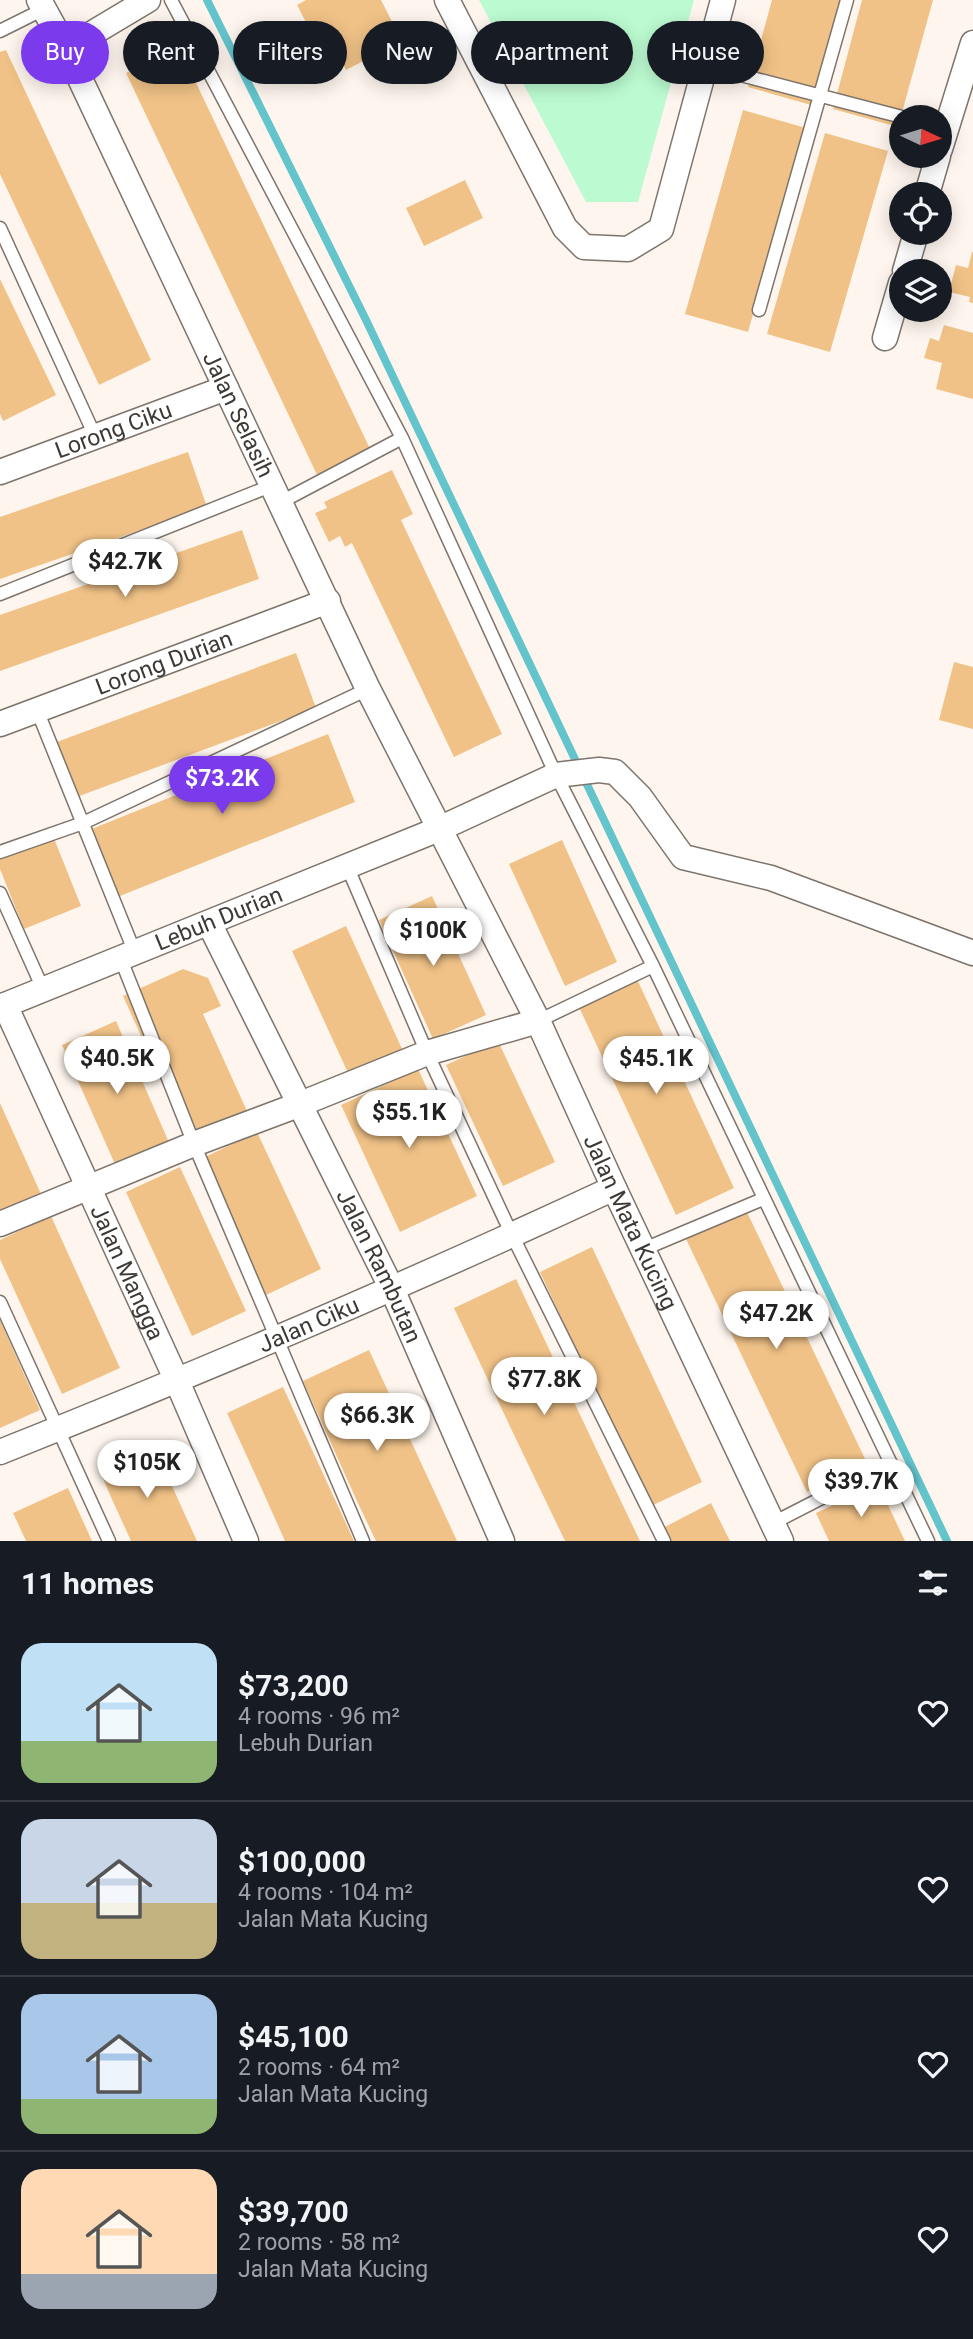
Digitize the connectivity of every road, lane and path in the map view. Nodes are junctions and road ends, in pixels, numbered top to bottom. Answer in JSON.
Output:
{"nodes":[{"id":1,"x":148,"y":0,"type":"edge"},
{"id":2,"x":171,"y":0,"type":"edge"},
{"id":3,"x":447,"y":0,"type":"edge"},
{"id":4,"x":723,"y":0,"type":"edge"},
{"id":5,"x":847,"y":0,"type":"edge"},
{"id":6,"x":42,"y":5,"type":"edge"},
{"id":7,"x":51,"y":21,"type":"edge"},
{"id":8,"x":718,"y":21,"type":"edge"},
{"id":9,"x":109,"y":23,"type":"edge"},
{"id":10,"x":0,"y":31,"type":"edge"},
{"id":11,"x":973,"y":44,"type":"edge"},
{"id":12,"x":764,"y":81,"type":"edge"},
{"id":13,"x":83,"y":84,"type":"edge"},
{"id":14,"x":701,"y":84,"type":"edge"},
{"id":15,"x":819,"y":95,"type":"junction"},
{"id":16,"x":952,"y":106,"type":"edge"},
{"id":17,"x":889,"y":114,"type":"edge"},
{"id":18,"x":0,"y":229,"type":"edge"},
{"id":19,"x":759,"y":310,"type":"dead end"},
{"id":20,"x":890,"y":322,"type":"edge"},
{"id":21,"x":886,"y":338,"type":"dead end"},
{"id":22,"x":226,"y":388,"type":"junction"},
{"id":23,"x":95,"y":436,"type":"junction"},
{"id":24,"x":402,"y":438,"type":"junction"},
{"id":25,"x":0,"y":471,"type":"edge"},
{"id":26,"x":277,"y":494,"type":"junction"},
{"id":27,"x":0,"y":594,"type":"edge"},
{"id":28,"x":328,"y":601,"type":"junction"},
{"id":29,"x":368,"y":689,"type":"junction"},
{"id":30,"x":37,"y":710,"type":"junction"},
{"id":31,"x":0,"y":724,"type":"edge"},
{"id":32,"x":578,"y":773,"type":"junction"},
{"id":33,"x":83,"y":823,"type":"junction"},
{"id":34,"x":439,"y":829,"type":"junction"},
{"id":35,"x":0,"y":852,"type":"edge"},
{"id":36,"x":348,"y":866,"type":"junction"},
{"id":37,"x":0,"y":893,"type":"edge"},
{"id":38,"x":209,"y":923,"type":"junction"},
{"id":39,"x":973,"y":953,"type":"edge"},
{"id":40,"x":128,"y":955,"type":"junction"},
{"id":41,"x":653,"y":966,"type":"junction"},
{"id":42,"x":43,"y":989,"type":"junction"},
{"id":43,"x":2,"y":1006,"type":"edge"},
{"id":44,"x":538,"y":1021,"type":"junction"},
{"id":45,"x":427,"y":1053,"type":"junction"},
{"id":46,"x":298,"y":1105,"type":"junction"},
{"id":47,"x":194,"y":1144,"type":"junction"},
{"id":48,"x":614,"y":1188,"type":"junction"},
{"id":49,"x":87,"y":1189,"type":"junction"},
{"id":50,"x":763,"y":1199,"type":"junction"},
{"id":51,"x":0,"y":1224,"type":"edge"},
{"id":52,"x":512,"y":1235,"type":"junction"},
{"id":53,"x":644,"y":1249,"type":"junction"},
{"id":54,"x":391,"y":1289,"type":"junction"},
{"id":55,"x":0,"y":1302,"type":"edge"},
{"id":56,"x":276,"y":1338,"type":"junction"},
{"id":57,"x":177,"y":1381,"type":"junction"},
{"id":58,"x":58,"y":1429,"type":"junction"},
{"id":59,"x":0,"y":1452,"type":"edge"},
{"id":60,"x":890,"y":1463,"type":"junction"},
{"id":61,"x":777,"y":1532,"type":"edge"},
{"id":62,"x":109,"y":1541,"type":"edge"},
{"id":63,"x":246,"y":1541,"type":"edge"},
{"id":64,"x":363,"y":1541,"type":"edge"},
{"id":65,"x":502,"y":1541,"type":"edge"},
{"id":66,"x":664,"y":1541,"type":"edge"},
{"id":67,"x":928,"y":1541,"type":"edge"}],
"edges":[{"from":1,"to":9,"type":"street"},
{"from":2,"to":24,"type":"lane"},
{"from":3,"to":14,"type":"street"},
{"from":4,"to":8,"type":"street"},
{"from":5,"to":15,"type":"lane"},
{"from":6,"to":7,"type":"street","name":"Jalan Selasih"},
{"from":6,"to":10,"type":"lane"},
{"from":11,"to":16,"type":"street"},
{"from":12,"to":15,"type":"lane"},
{"from":13,"to":22,"type":"street","name":"Jalan Selasih"},
{"from":15,"to":17,"type":"lane"},
{"from":15,"to":19,"type":"lane"},
{"from":18,"to":23,"type":"lane"},
{"from":20,"to":21,"type":"street"},
{"from":22,"to":23,"type":"street","name":"Lorong Ciku"},
{"from":22,"to":26,"type":"street","name":"Jalan Selasih"},
{"from":23,"to":25,"type":"street","name":"Lorong Ciku"},
{"from":24,"to":26,"type":"lane"},
{"from":24,"to":32,"type":"lane"},
{"from":26,"to":27,"type":"lane"},
{"from":26,"to":28,"type":"street","name":"Jalan Selasih"},
{"from":28,"to":29,"type":"street","name":"Jalan Selasih"},
{"from":28,"to":30,"type":"street","name":"Lorong Durian"},
{"from":29,"to":33,"type":"lane"},
{"from":29,"to":34,"type":"street","name":"Jalan Selasih"},
{"from":30,"to":31,"type":"street","name":"Lorong Durian"},
{"from":30,"to":33,"type":"lane"},
{"from":32,"to":34,"type":"street","name":"Lebuh Durian"},
{"from":32,"to":39,"type":"street"},
{"from":32,"to":41,"type":"lane"},
{"from":33,"to":35,"type":"lane"},
{"from":33,"to":40,"type":"lane"},
{"from":34,"to":36,"type":"street","name":"Lebuh Durian"},
{"from":34,"to":44,"type":"street","name":"Jalan Mata Kucing"},
{"from":36,"to":38,"type":"street","name":"Lebuh Durian"},
{"from":36,"to":45,"type":"lane"},
{"from":37,"to":42,"type":"lane"},
{"from":38,"to":40,"type":"street","name":"Lebuh Durian"},
{"from":38,"to":46,"type":"street","name":"Jalan Rambutan"},
{"from":40,"to":42,"type":"street","name":"Lebuh Durian"},
{"from":40,"to":47,"type":"lane"},
{"from":41,"to":44,"type":"lane"},
{"from":41,"to":50,"type":"lane"},
{"from":42,"to":43,"type":"street","name":"Lebuh Durian"},
{"from":43,"to":49,"type":"street","name":"Jalan Mangga"},
{"from":44,"to":45,"type":"street"},
{"from":44,"to":48,"type":"street","name":"Jalan Mata Kucing"},
{"from":45,"to":46,"type":"street"},
{"from":45,"to":52,"type":"lane"},
{"from":46,"to":47,"type":"street"},
{"from":46,"to":54,"type":"street","name":"Jalan Rambutan"},
{"from":47,"to":49,"type":"street"},
{"from":47,"to":56,"type":"lane"},
{"from":48,"to":52,"type":"street","name":"Jalan Ciku"},
{"from":48,"to":53,"type":"street","name":"Jalan Mata Kucing"},
{"from":49,"to":51,"type":"street"},
{"from":49,"to":57,"type":"street","name":"Jalan Mangga"},
{"from":50,"to":53,"type":"lane"},
{"from":50,"to":60,"type":"lane"},
{"from":52,"to":54,"type":"street","name":"Jalan Ciku"},
{"from":52,"to":66,"type":"lane"},
{"from":53,"to":61,"type":"street","name":"Jalan Mata Kucing"},
{"from":54,"to":56,"type":"street","name":"Jalan Ciku"},
{"from":54,"to":65,"type":"street","name":"Jalan Rambutan"},
{"from":55,"to":58,"type":"lane"},
{"from":56,"to":57,"type":"street","name":"Jalan Ciku"},
{"from":56,"to":64,"type":"lane"},
{"from":57,"to":58,"type":"street","name":"Jalan Ciku"},
{"from":57,"to":63,"type":"street","name":"Jalan Mangga"},
{"from":58,"to":59,"type":"street","name":"Jalan Ciku"},
{"from":58,"to":62,"type":"lane"},
{"from":60,"to":61,"type":"lane"},
{"from":60,"to":67,"type":"lane"}]}
